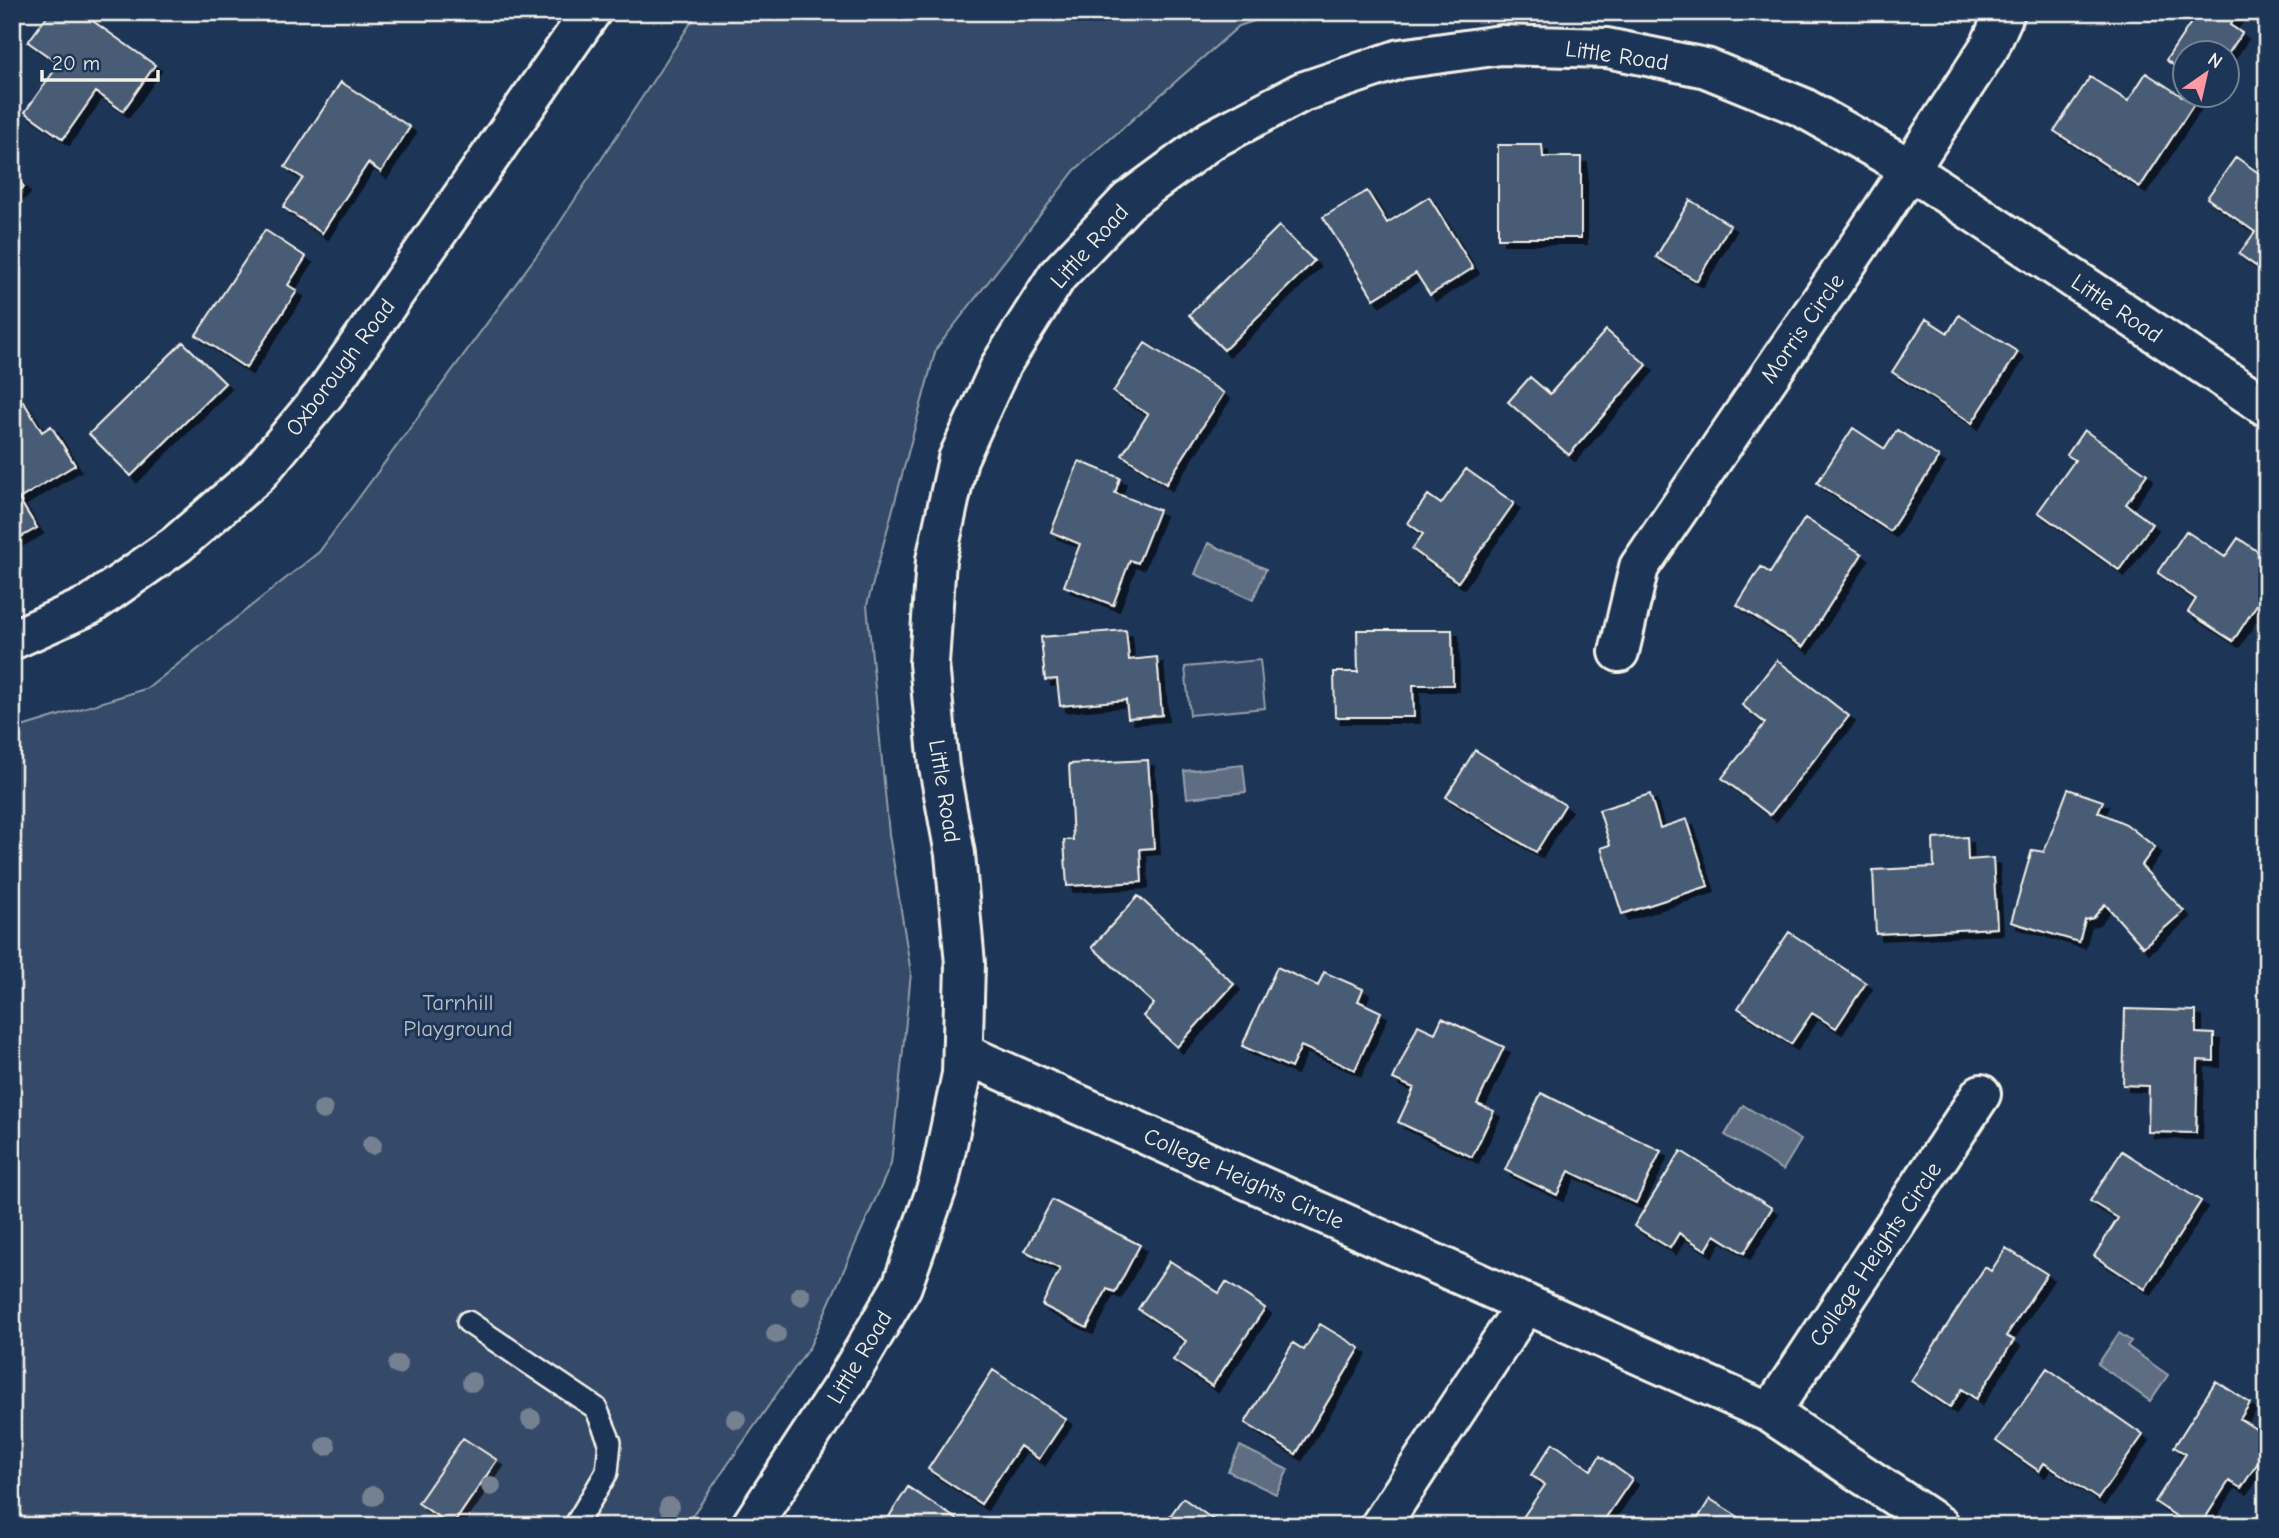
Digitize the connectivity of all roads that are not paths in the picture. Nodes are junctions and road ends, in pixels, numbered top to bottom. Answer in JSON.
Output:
{"nodes":[{"id":1,"x":591,"y":12,"type":"edge"},
{"id":2,"x":2005,"y":12,"type":"edge"},
{"id":3,"x":1909,"y":169,"type":"junction"},
{"id":4,"x":2267,"y":407,"type":"edge"},
{"id":5,"x":12,"y":640,"type":"edge"},
{"id":6,"x":1619,"y":652,"type":"dead end"},
{"id":7,"x":963,"y":1053,"type":"junction"},
{"id":8,"x":1981,"y":1094,"type":"dead end"},
{"id":9,"x":1526,"y":1304,"type":"junction"},
{"id":10,"x":468,"y":1322,"type":"dead end"},
{"id":11,"x":1770,"y":1413,"type":"junction"},
{"id":12,"x":575,"y":1526,"type":"edge"},
{"id":13,"x":751,"y":1526,"type":"edge"},
{"id":14,"x":1380,"y":1526,"type":"edge"},
{"id":15,"x":1940,"y":1526,"type":"edge"}],
"edges":[{"from":1,"to":5,"type":"street","name":"Oxborough Road"},
{"from":2,"to":3,"type":"street","name":"Morris Circle"},
{"from":3,"to":4,"type":"street","name":"Little Road"},
{"from":3,"to":6,"type":"street","name":"Morris Circle"},
{"from":3,"to":7,"type":"street","name":"Little Road"},
{"from":7,"to":9,"type":"street","name":"College Heights Circle"},
{"from":7,"to":13,"type":"street","name":"Little Road"},
{"from":8,"to":11,"type":"street","name":"College Heights Circle"},
{"from":9,"to":11,"type":"street","name":"College Heights Circle"},
{"from":9,"to":14,"type":"street"},
{"from":10,"to":12,"type":"lane"},
{"from":11,"to":15,"type":"street","name":"College Heights Circle"}]}
